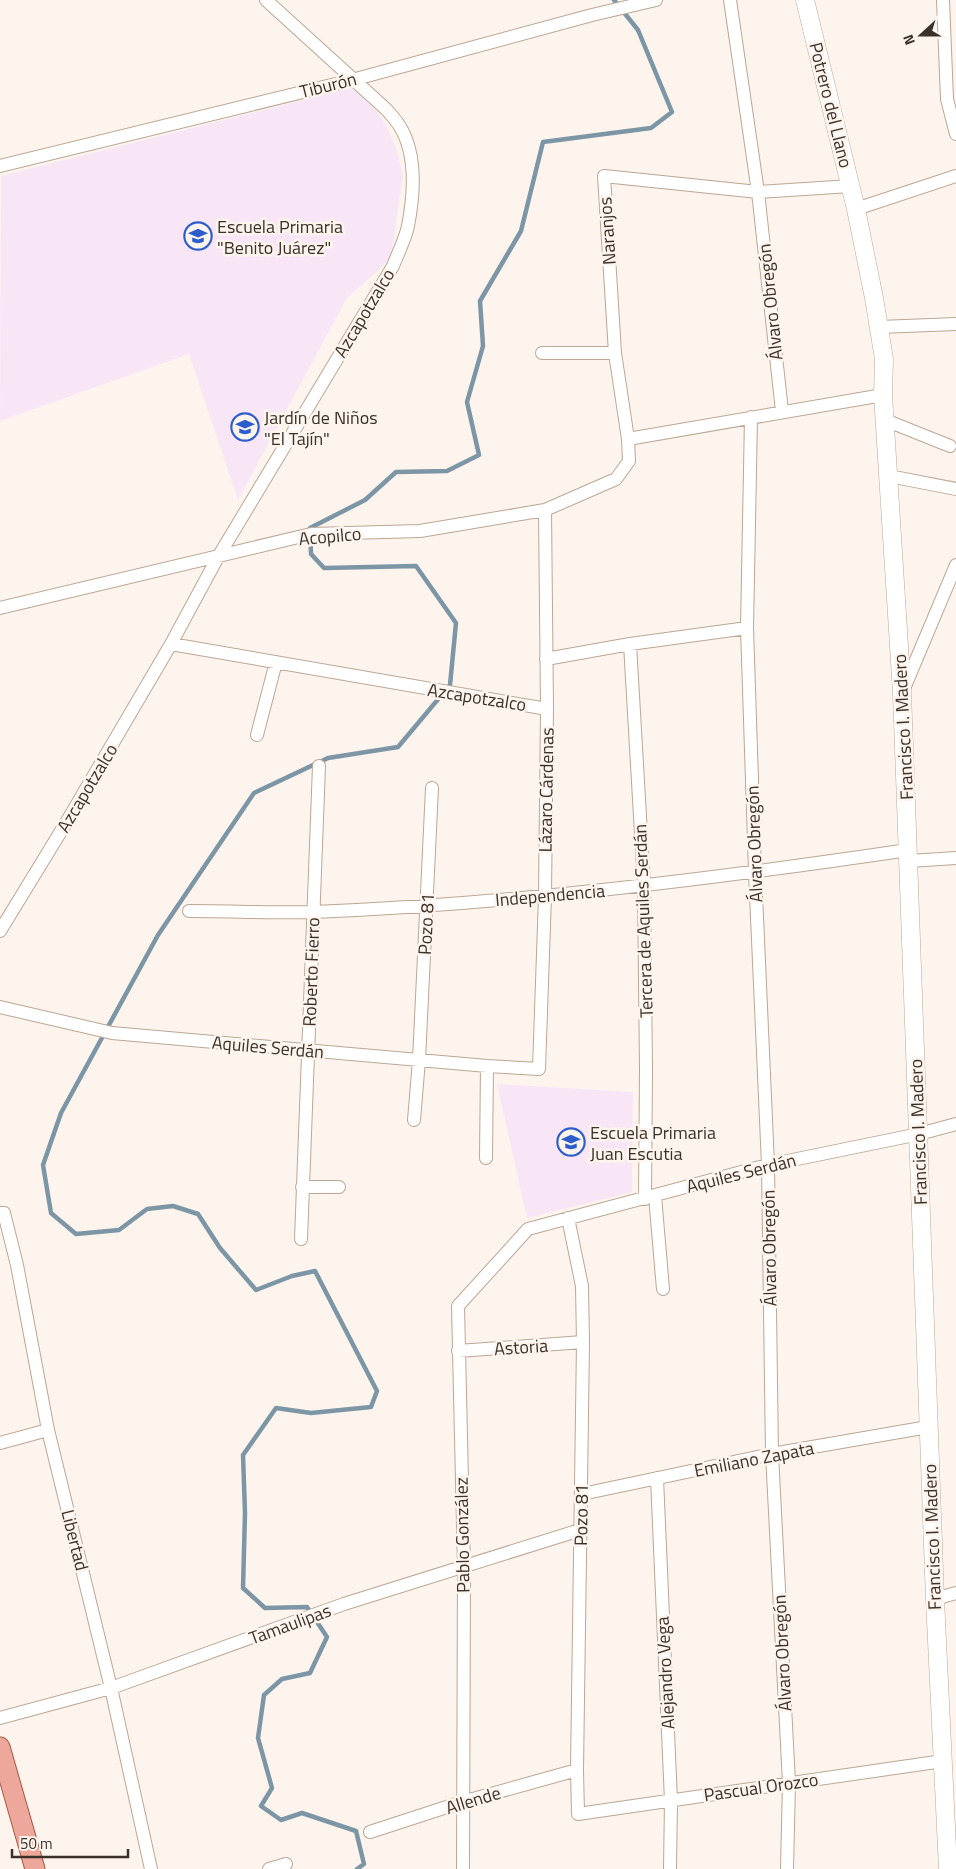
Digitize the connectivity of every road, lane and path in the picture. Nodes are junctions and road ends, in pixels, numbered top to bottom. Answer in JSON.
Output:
{"nodes":[{"id":1,"x":266,"y":0,"type":"edge"},
{"id":2,"x":656,"y":0,"type":"edge"},
{"id":3,"x":730,"y":0,"type":"edge"},
{"id":4,"x":805,"y":0,"type":"edge"},
{"id":5,"x":943,"y":0,"type":"edge"},
{"id":6,"x":352,"y":80,"type":"junction"},
{"id":7,"x":952,"y":100,"type":"edge"},
{"id":8,"x":956,"y":134,"type":"edge"},
{"id":9,"x":0,"y":166,"type":"edge"},
{"id":10,"x":956,"y":176,"type":"edge"},
{"id":11,"x":851,"y":186,"type":"junction"},
{"id":12,"x":758,"y":192,"type":"junction"},
{"id":13,"x":856,"y":209,"type":"junction"},
{"id":14,"x":956,"y":324,"type":"edge"},
{"id":15,"x":879,"y":327,"type":"junction"},
{"id":16,"x":542,"y":353,"type":"dead end"},
{"id":17,"x":615,"y":354,"type":"junction"},
{"id":18,"x":883,"y":395,"type":"junction"},
{"id":19,"x":782,"y":412,"type":"junction"},
{"id":20,"x":751,"y":417,"type":"junction"},
{"id":21,"x":885,"y":420,"type":"junction"},
{"id":22,"x":628,"y":439,"type":"junction"},
{"id":23,"x":950,"y":446,"type":"dead end"},
{"id":24,"x":889,"y":476,"type":"junction"},
{"id":25,"x":956,"y":489,"type":"edge"},
{"id":26,"x":545,"y":510,"type":"junction"},
{"id":27,"x":218,"y":556,"type":"junction"},
{"id":28,"x":956,"y":564,"type":"edge"},
{"id":29,"x":0,"y":608,"type":"edge"},
{"id":30,"x":747,"y":628,"type":"junction"},
{"id":31,"x":171,"y":644,"type":"junction"},
{"id":32,"x":630,"y":644,"type":"junction"},
{"id":33,"x":546,"y":659,"type":"junction"},
{"id":34,"x":276,"y":662,"type":"junction"},
{"id":35,"x":902,"y":693,"type":"junction"},
{"id":36,"x":547,"y":709,"type":"junction"},
{"id":37,"x":257,"y":735,"type":"dead end"},
{"id":38,"x":319,"y":766,"type":"dead end"},
{"id":39,"x":432,"y":788,"type":"dead end"},
{"id":40,"x":908,"y":855,"type":"junction"},
{"id":41,"x":956,"y":858,"type":"edge"},
{"id":42,"x":755,"y":872,"type":"junction"},
{"id":43,"x":644,"y":885,"type":"junction"},
{"id":44,"x":545,"y":896,"type":"junction"},
{"id":45,"x":427,"y":905,"type":"junction"},
{"id":46,"x":189,"y":911,"type":"dead end"},
{"id":47,"x":313,"y":912,"type":"junction"},
{"id":48,"x":0,"y":931,"type":"edge"},
{"id":49,"x":0,"y":1007,"type":"edge"},
{"id":50,"x":308,"y":1051,"type":"junction"},
{"id":51,"x":419,"y":1060,"type":"junction"},
{"id":52,"x":487,"y":1066,"type":"junction"},
{"id":53,"x":539,"y":1069,"type":"joint"},
{"id":54,"x":414,"y":1120,"type":"dead end"},
{"id":55,"x":956,"y":1124,"type":"edge"},
{"id":56,"x":919,"y":1134,"type":"junction"},
{"id":57,"x":486,"y":1158,"type":"dead end"},
{"id":58,"x":768,"y":1165,"type":"junction"},
{"id":59,"x":302,"y":1187,"type":"junction"},
{"id":60,"x":339,"y":1188,"type":"dead end"},
{"id":61,"x":650,"y":1197,"type":"junction"},
{"id":62,"x":0,"y":1213,"type":"edge"},
{"id":63,"x":568,"y":1218,"type":"junction"},
{"id":64,"x":528,"y":1229,"type":"joint"},
{"id":65,"x":301,"y":1239,"type":"dead end"},
{"id":66,"x":663,"y":1289,"type":"dead end"},
{"id":67,"x":584,"y":1342,"type":"junction"},
{"id":68,"x":458,"y":1351,"type":"junction"},
{"id":69,"x":928,"y":1427,"type":"junction"},
{"id":70,"x":48,"y":1430,"type":"junction"},
{"id":71,"x":0,"y":1443,"type":"edge"},
{"id":72,"x":772,"y":1454,"type":"junction"},
{"id":73,"x":656,"y":1478,"type":"junction"},
{"id":74,"x":582,"y":1494,"type":"junction"},
{"id":75,"x":580,"y":1530,"type":"junction"},
{"id":76,"x":464,"y":1568,"type":"junction"},
{"id":77,"x":956,"y":1593,"type":"edge"},
{"id":78,"x":934,"y":1599,"type":"junction"},
{"id":79,"x":111,"y":1688,"type":"junction"},
{"id":80,"x":0,"y":1718,"type":"edge"},
{"id":81,"x":0,"y":1748,"type":"edge"},
{"id":82,"x":943,"y":1760,"type":"junction"},
{"id":83,"x":577,"y":1770,"type":"junction"},
{"id":84,"x":789,"y":1783,"type":"junction"},
{"id":85,"x":671,"y":1801,"type":"junction"},
{"id":86,"x":462,"y":1802,"type":"junction"},
{"id":87,"x":578,"y":1814,"type":"joint"},
{"id":88,"x":370,"y":1832,"type":"dead end"},
{"id":89,"x":286,"y":1864,"type":"dead end"},
{"id":90,"x":950,"y":1866,"type":"edge"},
{"id":91,"x":35,"y":1869,"type":"edge"},
{"id":92,"x":151,"y":1869,"type":"edge"},
{"id":93,"x":269,"y":1869,"type":"edge"},
{"id":94,"x":463,"y":1869,"type":"edge"},
{"id":95,"x":670,"y":1869,"type":"edge"},
{"id":96,"x":787,"y":1869,"type":"edge"}],
"edges":[{"from":1,"to":6,"type":"street","name":"Azcapotzalco"},
{"from":2,"to":6,"type":"street","name":"Tiburón"},
{"from":3,"to":12,"type":"street"},
{"from":4,"to":11,"type":"street","name":"Potrero del Llano"},
{"from":5,"to":7,"type":"street"},
{"from":6,"to":9,"type":"street","name":"Tiburón"},
{"from":6,"to":27,"type":"street","name":"Azcapotzalco"},
{"from":7,"to":8,"type":"street"},
{"from":10,"to":13,"type":"street"},
{"from":11,"to":12,"type":"street","name":"Naranjos"},
{"from":11,"to":13,"type":"street","name":"Potrero del Llano"},
{"from":12,"to":17,"type":"street","name":"Naranjos"},
{"from":12,"to":19,"type":"street","name":"Álvaro Obregón"},
{"from":13,"to":15,"type":"street","name":"Francisco I. Madero"},
{"from":14,"to":15,"type":"street"},
{"from":15,"to":18,"type":"street","name":"Francisco I. Madero"},
{"from":16,"to":17,"type":"street"},
{"from":17,"to":22,"type":"street","name":"Naranjos"},
{"from":18,"to":19,"type":"street"},
{"from":18,"to":21,"type":"street","name":"Francisco I. Madero"},
{"from":19,"to":20,"type":"street"},
{"from":20,"to":22,"type":"street"},
{"from":20,"to":30,"type":"street","name":"Álvaro Obregón"},
{"from":21,"to":23,"type":"street"},
{"from":21,"to":24,"type":"street","name":"Francisco I. Madero"},
{"from":22,"to":26,"type":"street","name":"Acopilco"},
{"from":24,"to":25,"type":"street"},
{"from":24,"to":35,"type":"street","name":"Francisco I. Madero"},
{"from":26,"to":27,"type":"street","name":"Acopilco"},
{"from":26,"to":33,"type":"street","name":"Lázaro Cárdenas"},
{"from":27,"to":29,"type":"street","name":"Acopilco"},
{"from":27,"to":31,"type":"street","name":"Azcapotzalco"},
{"from":28,"to":35,"type":"street"},
{"from":30,"to":32,"type":"street"},
{"from":30,"to":42,"type":"street","name":"Álvaro Obregón"},
{"from":31,"to":34,"type":"street","name":"Azcapotzalco"},
{"from":31,"to":48,"type":"street","name":"Azcapotzalco"},
{"from":32,"to":33,"type":"street"},
{"from":32,"to":43,"type":"street","name":"Tercera de Aquiles Serdán"},
{"from":33,"to":36,"type":"street","name":"Lázaro Cárdenas"},
{"from":34,"to":36,"type":"street","name":"Azcapotzalco"},
{"from":34,"to":37,"type":"street"},
{"from":35,"to":40,"type":"street","name":"Francisco I. Madero"},
{"from":36,"to":44,"type":"street","name":"Lázaro Cárdenas"},
{"from":38,"to":47,"type":"street","name":"Roberto Fierro"},
{"from":39,"to":45,"type":"street","name":"Pozo 81"},
{"from":40,"to":41,"type":"street","name":"Independencia"},
{"from":40,"to":42,"type":"street","name":"Independencia"},
{"from":40,"to":56,"type":"street","name":"Francisco I. Madero"},
{"from":42,"to":43,"type":"street","name":"Independencia"},
{"from":42,"to":58,"type":"street","name":"Álvaro Obregón"},
{"from":43,"to":44,"type":"street","name":"Independencia"},
{"from":43,"to":61,"type":"street","name":"Tercera de Aquiles Serdán"},
{"from":44,"to":45,"type":"street","name":"Independencia"},
{"from":44,"to":53,"type":"street","name":"Lázaro Cárdenas"},
{"from":45,"to":47,"type":"street","name":"Independencia"},
{"from":45,"to":51,"type":"street","name":"Pozo 81"},
{"from":46,"to":47,"type":"street","name":"Independencia"},
{"from":47,"to":50,"type":"street","name":"Roberto Fierro"},
{"from":49,"to":50,"type":"street","name":"Aquiles Serdán"},
{"from":50,"to":51,"type":"street","name":"Aquiles Serdán"},
{"from":50,"to":59,"type":"street","name":"Roberto Fierro"},
{"from":51,"to":52,"type":"street","name":"Aquiles Serdán"},
{"from":51,"to":54,"type":"street","name":"Pozo 81"},
{"from":52,"to":53,"type":"street","name":"Aquiles Serdán"},
{"from":52,"to":57,"type":"street"},
{"from":55,"to":56,"type":"street","name":"Aquiles Serdán"},
{"from":56,"to":58,"type":"street","name":"Aquiles Serdán"},
{"from":56,"to":69,"type":"street","name":"Francisco I. Madero"},
{"from":58,"to":61,"type":"street","name":"Aquiles Serdán"},
{"from":58,"to":72,"type":"street","name":"Álvaro Obregón"},
{"from":59,"to":60,"type":"street"},
{"from":59,"to":65,"type":"street","name":"Roberto Fierro"},
{"from":61,"to":63,"type":"street","name":"Aquiles Serdán"},
{"from":61,"to":66,"type":"street","name":"Tercera de Aquiles Serdán"},
{"from":62,"to":70,"type":"street","name":"Libertad"},
{"from":63,"to":64,"type":"street","name":"Aquiles Serdán"},
{"from":63,"to":67,"type":"street","name":"Pozo 81"},
{"from":64,"to":68,"type":"street","name":"Pablo González"},
{"from":67,"to":68,"type":"street","name":"Astoria"},
{"from":67,"to":74,"type":"street","name":"Pozo 81"},
{"from":68,"to":76,"type":"street","name":"Pablo González"},
{"from":69,"to":72,"type":"street","name":"Emiliano Zapata"},
{"from":69,"to":78,"type":"street","name":"Francisco I. Madero"},
{"from":70,"to":71,"type":"street"},
{"from":70,"to":79,"type":"street","name":"Libertad"},
{"from":72,"to":73,"type":"street","name":"Emiliano Zapata"},
{"from":72,"to":84,"type":"street","name":"Álvaro Obregón"},
{"from":73,"to":74,"type":"street","name":"Emiliano Zapata"},
{"from":73,"to":85,"type":"street","name":"Alejandro Vega"},
{"from":74,"to":75,"type":"street","name":"Pozo 81"},
{"from":75,"to":76,"type":"street","name":"Tamaulipas"},
{"from":75,"to":83,"type":"street","name":"Pozo 81"},
{"from":76,"to":79,"type":"street","name":"Tamaulipas"},
{"from":76,"to":86,"type":"street","name":"Pablo González"},
{"from":77,"to":78,"type":"street"},
{"from":78,"to":82,"type":"street","name":"Francisco I. Madero"},
{"from":79,"to":80,"type":"street","name":"Tamaulipas"},
{"from":79,"to":92,"type":"street","name":"Libertad"},
{"from":81,"to":91,"type":"main road"},
{"from":82,"to":84,"type":"street","name":"Pascual Orozco"},
{"from":82,"to":90,"type":"street","name":"Francisco I. Madero"},
{"from":83,"to":86,"type":"street","name":"Allende"},
{"from":83,"to":87,"type":"street","name":"Pozo 81"},
{"from":84,"to":85,"type":"street","name":"Pascual Orozco"},
{"from":84,"to":96,"type":"street","name":"Álvaro Obregón"},
{"from":85,"to":87,"type":"street","name":"Pascual Orozco"},
{"from":85,"to":95,"type":"street","name":"Alejandro Vega"},
{"from":86,"to":88,"type":"street","name":"Allende"},
{"from":86,"to":94,"type":"street","name":"Pablo González"},
{"from":89,"to":93,"type":"street"}]}
